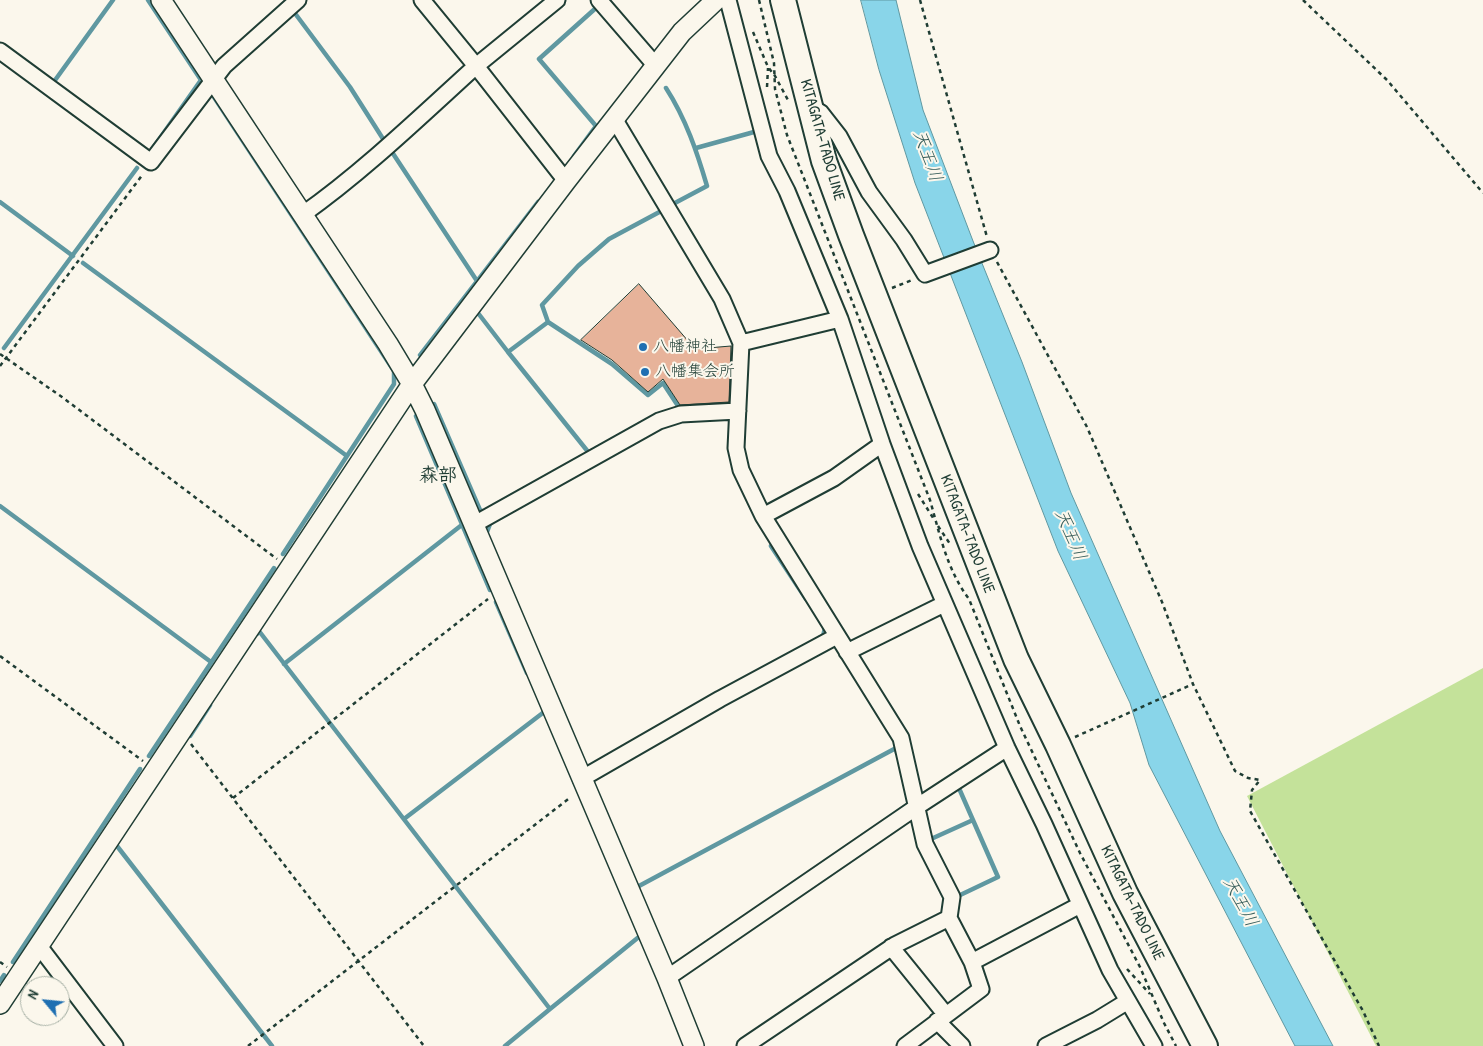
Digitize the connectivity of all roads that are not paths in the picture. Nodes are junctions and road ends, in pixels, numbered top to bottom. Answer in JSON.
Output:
{"nodes":[{"id":1,"x":161,"y":0,"type":"edge"},
{"id":2,"x":298,"y":0,"type":"edge"},
{"id":3,"x":422,"y":0,"type":"edge"},
{"id":4,"x":556,"y":0,"type":"edge"},
{"id":5,"x":598,"y":0,"type":"edge"},
{"id":6,"x":716,"y":0,"type":"edge"},
{"id":7,"x":728,"y":0,"type":"edge"},
{"id":8,"x":783,"y":0,"type":"edge"},
{"id":9,"x":0,"y":51,"type":"edge"},
{"id":10,"x":476,"y":66,"type":"junction"},
{"id":11,"x":656,"y":66,"type":"junction"},
{"id":12,"x":213,"y":78,"type":"junction"},
{"id":13,"x":800,"y":105,"type":"junction"},
{"id":14,"x":614,"y":120,"type":"junction"},
{"id":15,"x":566,"y":181,"type":"junction"},
{"id":16,"x":302,"y":215,"type":"junction"},
{"id":17,"x":990,"y":250,"type":"road end"},
{"id":18,"x":840,"y":319,"type":"junction"},
{"id":19,"x":741,"y":343,"type":"junction"},
{"id":20,"x":412,"y":384,"type":"junction"},
{"id":21,"x":738,"y":411,"type":"junction"},
{"id":22,"x":882,"y":444,"type":"junction"},
{"id":23,"x":762,"y":516,"type":"junction"},
{"id":24,"x":473,"y":525,"type":"junction"},
{"id":25,"x":944,"y":604,"type":"junction"},
{"id":26,"x":837,"y":636,"type":"junction"},
{"id":27,"x":847,"y":652,"type":"junction"},
{"id":28,"x":1007,"y":748,"type":"junction"},
{"id":29,"x":583,"y":783,"type":"junction"},
{"id":30,"x":918,"y":806,"type":"junction"},
{"id":31,"x":1080,"y":905,"type":"junction"},
{"id":32,"x":949,"y":918,"type":"junction"},
{"id":33,"x":39,"y":946,"type":"junction"},
{"id":34,"x":891,"y":947,"type":"junction"},
{"id":35,"x":972,"y":962,"type":"junction"},
{"id":36,"x":667,"y":978,"type":"junction"},
{"id":37,"x":1128,"y":1001,"type":"junction"},
{"id":38,"x":0,"y":1004,"type":"edge"},
{"id":39,"x":942,"y":1018,"type":"junction"},
{"id":40,"x":115,"y":1046,"type":"edge"},
{"id":41,"x":694,"y":1046,"type":"edge"},
{"id":42,"x":745,"y":1046,"type":"edge"},
{"id":43,"x":905,"y":1046,"type":"edge"},
{"id":44,"x":962,"y":1046,"type":"edge"},
{"id":45,"x":1046,"y":1046,"type":"edge"},
{"id":46,"x":1154,"y":1046,"type":"edge"},
{"id":47,"x":1205,"y":1046,"type":"edge"}],
"edges":[{"from":1,"to":12,"type":"street"},
{"from":2,"to":12,"type":"street"},
{"from":3,"to":10,"type":"street"},
{"from":4,"to":10,"type":"street"},
{"from":5,"to":11,"type":"street"},
{"from":6,"to":11,"type":"street"},
{"from":7,"to":18,"type":"street"},
{"from":8,"to":13,"type":"main road","name":"KITAGATA-TADO LINE"},
{"from":9,"to":12,"type":"street"},
{"from":10,"to":15,"type":"street"},
{"from":10,"to":16,"type":"street"},
{"from":11,"to":14,"type":"street"},
{"from":12,"to":16,"type":"street"},
{"from":13,"to":17,"type":"street"},
{"from":13,"to":47,"type":"main road","name":"KITAGATA-TADO LINE"},
{"from":14,"to":15,"type":"street"},
{"from":14,"to":19,"type":"street"},
{"from":15,"to":20,"type":"street"},
{"from":16,"to":20,"type":"street"},
{"from":18,"to":19,"type":"street"},
{"from":18,"to":22,"type":"street"},
{"from":19,"to":21,"type":"street"},
{"from":20,"to":24,"type":"street"},
{"from":20,"to":33,"type":"street"},
{"from":21,"to":23,"type":"street"},
{"from":21,"to":24,"type":"street"},
{"from":22,"to":23,"type":"street"},
{"from":22,"to":25,"type":"street"},
{"from":23,"to":26,"type":"street"},
{"from":24,"to":29,"type":"street"},
{"from":25,"to":27,"type":"street"},
{"from":25,"to":28,"type":"street"},
{"from":26,"to":27,"type":"street"},
{"from":26,"to":29,"type":"street"},
{"from":27,"to":30,"type":"street"},
{"from":28,"to":30,"type":"street"},
{"from":28,"to":31,"type":"street"},
{"from":29,"to":36,"type":"street"},
{"from":30,"to":32,"type":"street"},
{"from":30,"to":36,"type":"street"},
{"from":31,"to":35,"type":"street"},
{"from":31,"to":37,"type":"street"},
{"from":32,"to":34,"type":"street"},
{"from":32,"to":35,"type":"street"},
{"from":33,"to":38,"type":"street"},
{"from":33,"to":40,"type":"street"},
{"from":34,"to":39,"type":"street"},
{"from":34,"to":42,"type":"street"},
{"from":35,"to":39,"type":"street"},
{"from":36,"to":41,"type":"street"},
{"from":37,"to":45,"type":"street"},
{"from":37,"to":46,"type":"street"},
{"from":39,"to":43,"type":"street"},
{"from":39,"to":44,"type":"street"}]}
